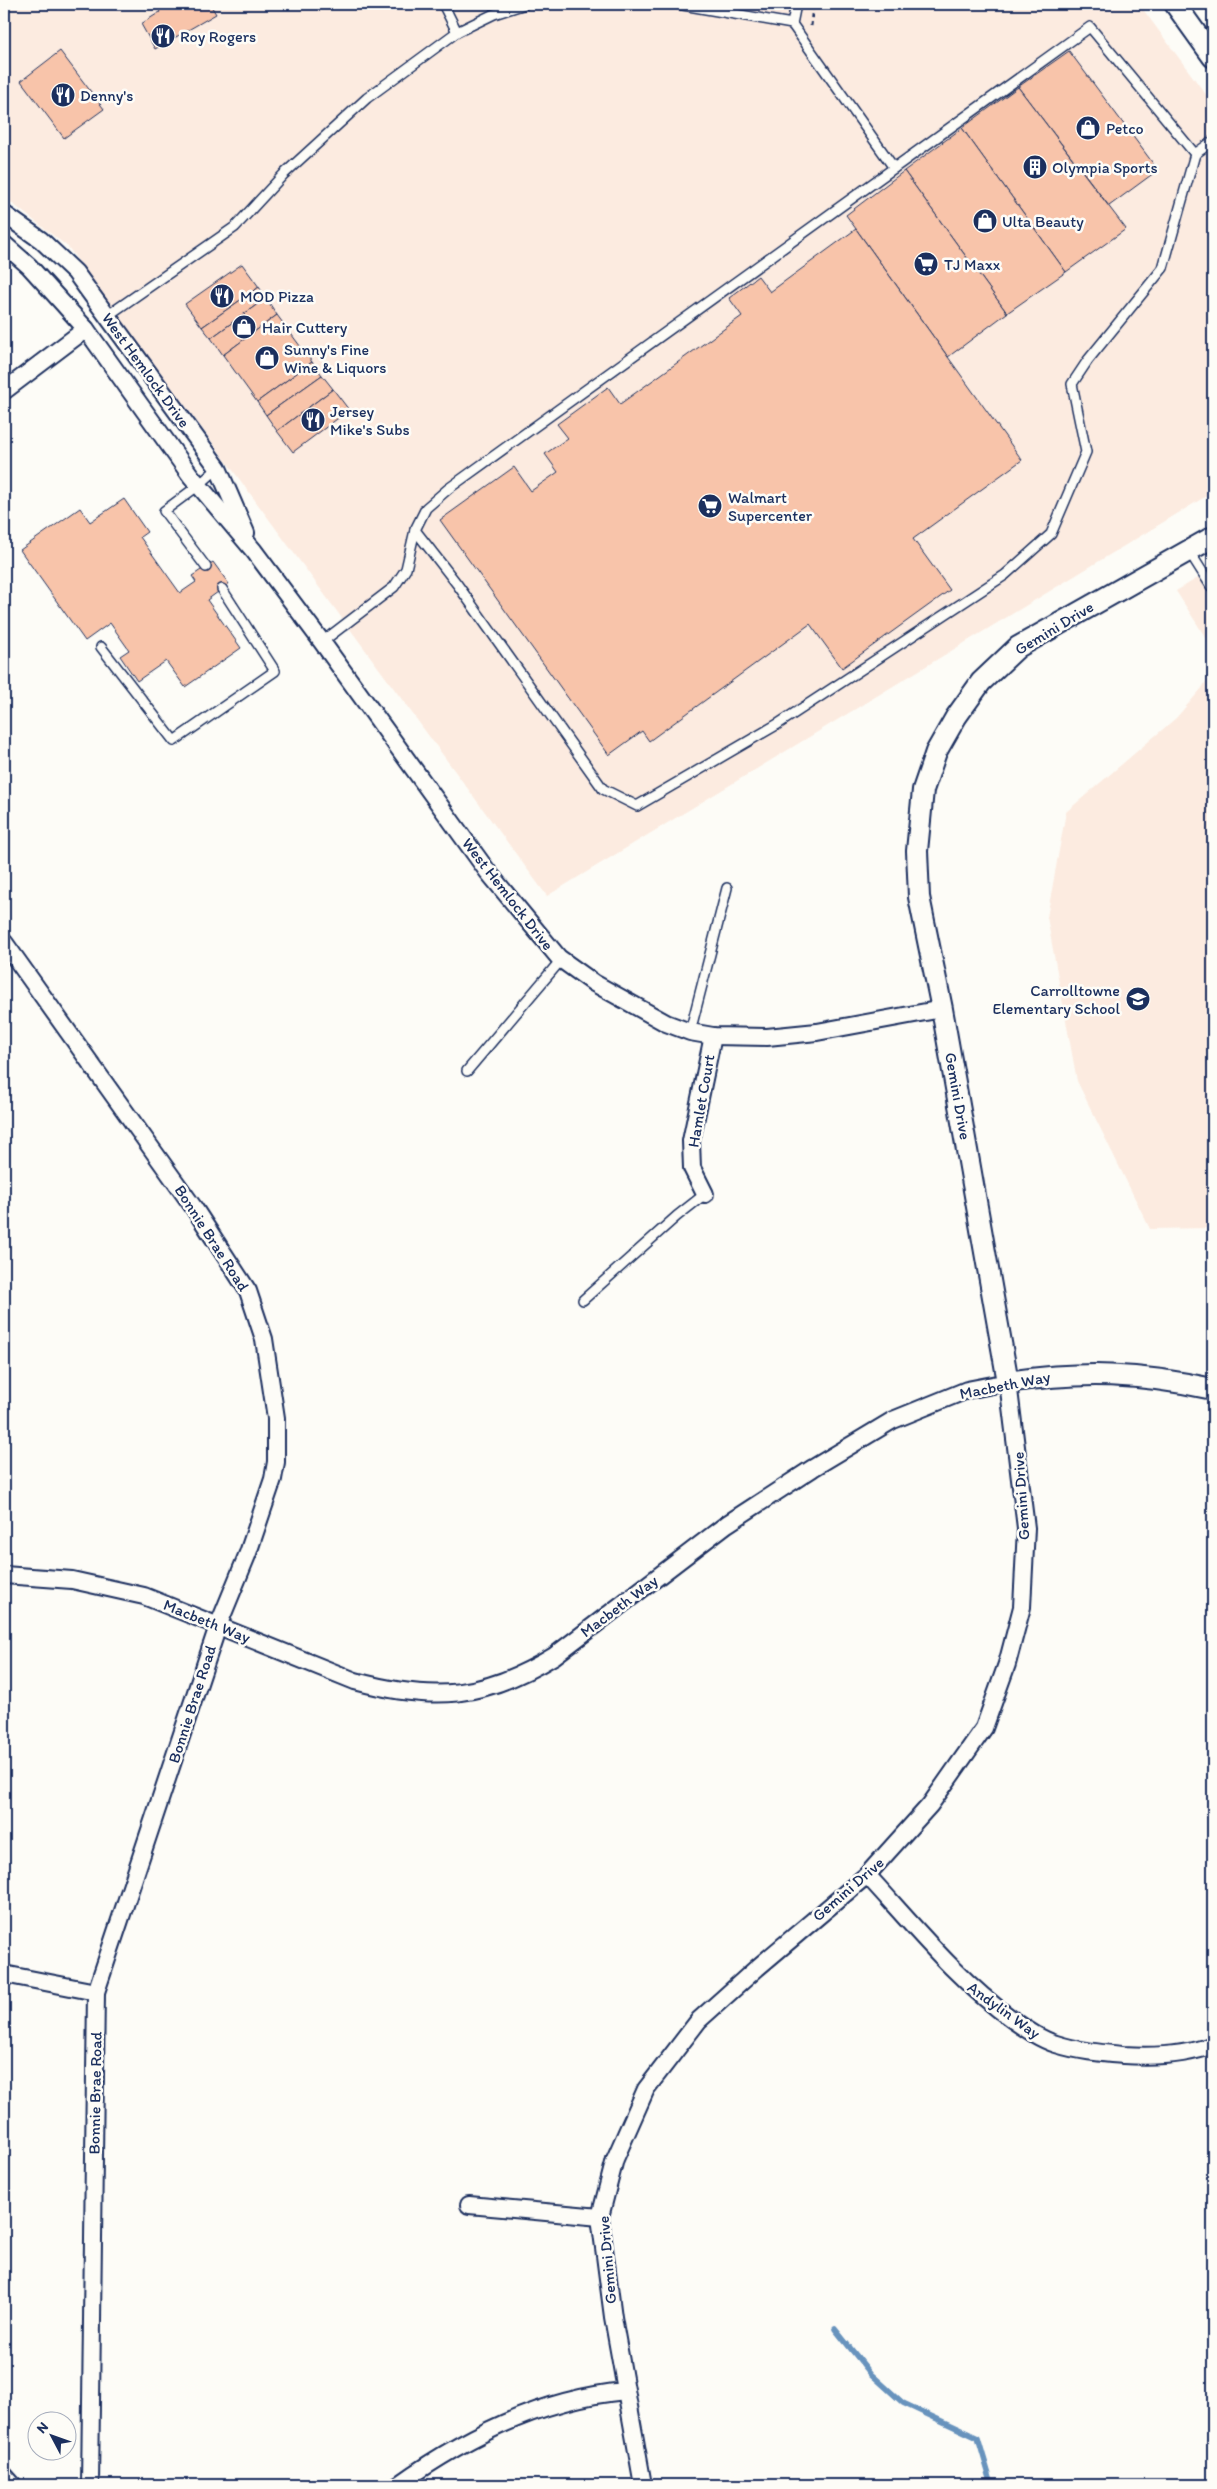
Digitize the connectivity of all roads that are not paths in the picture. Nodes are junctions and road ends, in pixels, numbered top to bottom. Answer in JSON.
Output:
{"nodes":[{"id":1,"x":442,"y":4,"type":"edge"},
{"id":2,"x":525,"y":4,"type":"edge"},
{"id":3,"x":676,"y":4,"type":"edge"},
{"id":4,"x":796,"y":4,"type":"edge"},
{"id":5,"x":1175,"y":4,"type":"edge"},
{"id":6,"x":792,"y":24,"type":"junction"},
{"id":7,"x":457,"y":32,"type":"junction"},
{"id":8,"x":1213,"y":57,"type":"edge"},
{"id":9,"x":1213,"y":141,"type":"edge"},
{"id":10,"x":1194,"y":154,"type":"junction"},
{"id":11,"x":894,"y":168,"type":"junction"},
{"id":12,"x":4,"y":214,"type":"edge"},
{"id":13,"x":4,"y":244,"type":"edge"},
{"id":14,"x":107,"y":316,"type":"junction"},
{"id":15,"x":86,"y":330,"type":"junction"},
{"id":16,"x":4,"y":391,"type":"edge"},
{"id":17,"x":218,"y":468,"type":"junction"},
{"id":18,"x":199,"y":485,"type":"junction"},
{"id":19,"x":415,"y":530,"type":"junction"},
{"id":20,"x":1213,"y":537,"type":"edge"},
{"id":21,"x":254,"y":551,"type":"junction"},
{"id":22,"x":1189,"y":551,"type":"junction"},
{"id":23,"x":206,"y":567,"type":"dead end"},
{"id":24,"x":222,"y":589,"type":"dead end"},
{"id":25,"x":1213,"y":589,"type":"edge"},
{"id":26,"x":322,"y":642,"type":"junction"},
{"id":27,"x":101,"y":647,"type":"dead end"},
{"id":28,"x":727,"y":888,"type":"dead end"},
{"id":29,"x":4,"y":942,"type":"edge"},
{"id":30,"x":562,"y":960,"type":"junction"},
{"id":31,"x":942,"y":1009,"type":"junction"},
{"id":32,"x":690,"y":1032,"type":"junction"},
{"id":33,"x":713,"y":1036,"type":"junction"},
{"id":34,"x":467,"y":1071,"type":"dead end"},
{"id":35,"x":705,"y":1194,"type":"joint"},
{"id":36,"x":583,"y":1300,"type":"dead end"},
{"id":37,"x":1008,"y":1382,"type":"junction"},
{"id":38,"x":1213,"y":1389,"type":"edge"},
{"id":39,"x":4,"y":1575,"type":"edge"},
{"id":40,"x":218,"y":1626,"type":"junction"},
{"id":41,"x":868,"y":1875,"type":"junction"},
{"id":42,"x":4,"y":1974,"type":"edge"},
{"id":43,"x":96,"y":1992,"type":"junction"},
{"id":44,"x":1213,"y":2045,"type":"edge"},
{"id":45,"x":469,"y":2205,"type":"dead end"},
{"id":46,"x":600,"y":2217,"type":"junction"},
{"id":47,"x":626,"y":2391,"type":"junction"},
{"id":48,"x":4,"y":2475,"type":"edge"},
{"id":49,"x":14,"y":2485,"type":"edge"},
{"id":50,"x":90,"y":2485,"type":"edge"},
{"id":51,"x":398,"y":2485,"type":"edge"},
{"id":52,"x":643,"y":2485,"type":"edge"}],
"edges":[{"from":1,"to":7,"type":"lane"},
{"from":2,"to":7,"type":"lane"},
{"from":3,"to":6,"type":"lane"},
{"from":4,"to":6,"type":"lane"},
{"from":5,"to":8,"type":"street"},
{"from":6,"to":11,"type":"lane"},
{"from":7,"to":14,"type":"lane"},
{"from":9,"to":10,"type":"lane"},
{"from":10,"to":11,"type":"lane"},
{"from":10,"to":19,"type":"lane"},
{"from":11,"to":19,"type":"lane"},
{"from":12,"to":14,"type":"street","name":"West Hemlock Drive"},
{"from":13,"to":15,"type":"street","name":"West Hemlock Drive"},
{"from":14,"to":17,"type":"street","name":"West Hemlock Drive"},
{"from":15,"to":16,"type":"street"},
{"from":15,"to":18,"type":"street","name":"West Hemlock Drive"},
{"from":17,"to":18,"type":"lane"},
{"from":17,"to":21,"type":"street","name":"West Hemlock Drive"},
{"from":18,"to":21,"type":"street","name":"West Hemlock Drive"},
{"from":18,"to":23,"type":"lane"},
{"from":19,"to":26,"type":"lane"},
{"from":20,"to":22,"type":"street","name":"Gemini Drive"},
{"from":21,"to":26,"type":"street","name":"West Hemlock Drive"},
{"from":22,"to":25,"type":"lane"},
{"from":22,"to":31,"type":"street","name":"Gemini Drive"},
{"from":24,"to":27,"type":"lane"},
{"from":26,"to":30,"type":"street","name":"West Hemlock Drive"},
{"from":28,"to":32,"type":"lane"},
{"from":29,"to":40,"type":"street","name":"Bonnie Brae Road"},
{"from":30,"to":32,"type":"street","name":"West Hemlock Drive"},
{"from":30,"to":34,"type":"lane"},
{"from":31,"to":33,"type":"street","name":"West Hemlock Drive"},
{"from":31,"to":37,"type":"street","name":"Gemini Drive"},
{"from":32,"to":33,"type":"street","name":"West Hemlock Drive"},
{"from":33,"to":35,"type":"street","name":"Hamlet Court"},
{"from":35,"to":36,"type":"lane"},
{"from":37,"to":38,"type":"street","name":"Macbeth Way"},
{"from":37,"to":40,"type":"street","name":"Macbeth Way"},
{"from":37,"to":41,"type":"street","name":"Gemini Drive"},
{"from":39,"to":40,"type":"street","name":"Macbeth Way"},
{"from":40,"to":43,"type":"street","name":"Bonnie Brae Road"},
{"from":41,"to":44,"type":"street","name":"Andylin Way"},
{"from":41,"to":46,"type":"street","name":"Gemini Drive"},
{"from":42,"to":43,"type":"street"},
{"from":43,"to":50,"type":"street","name":"Bonnie Brae Road"},
{"from":45,"to":46,"type":"street"},
{"from":46,"to":47,"type":"street","name":"Gemini Drive"},
{"from":47,"to":51,"type":"street"},
{"from":47,"to":52,"type":"street","name":"Gemini Drive"},
{"from":48,"to":49,"type":"street"}]}
